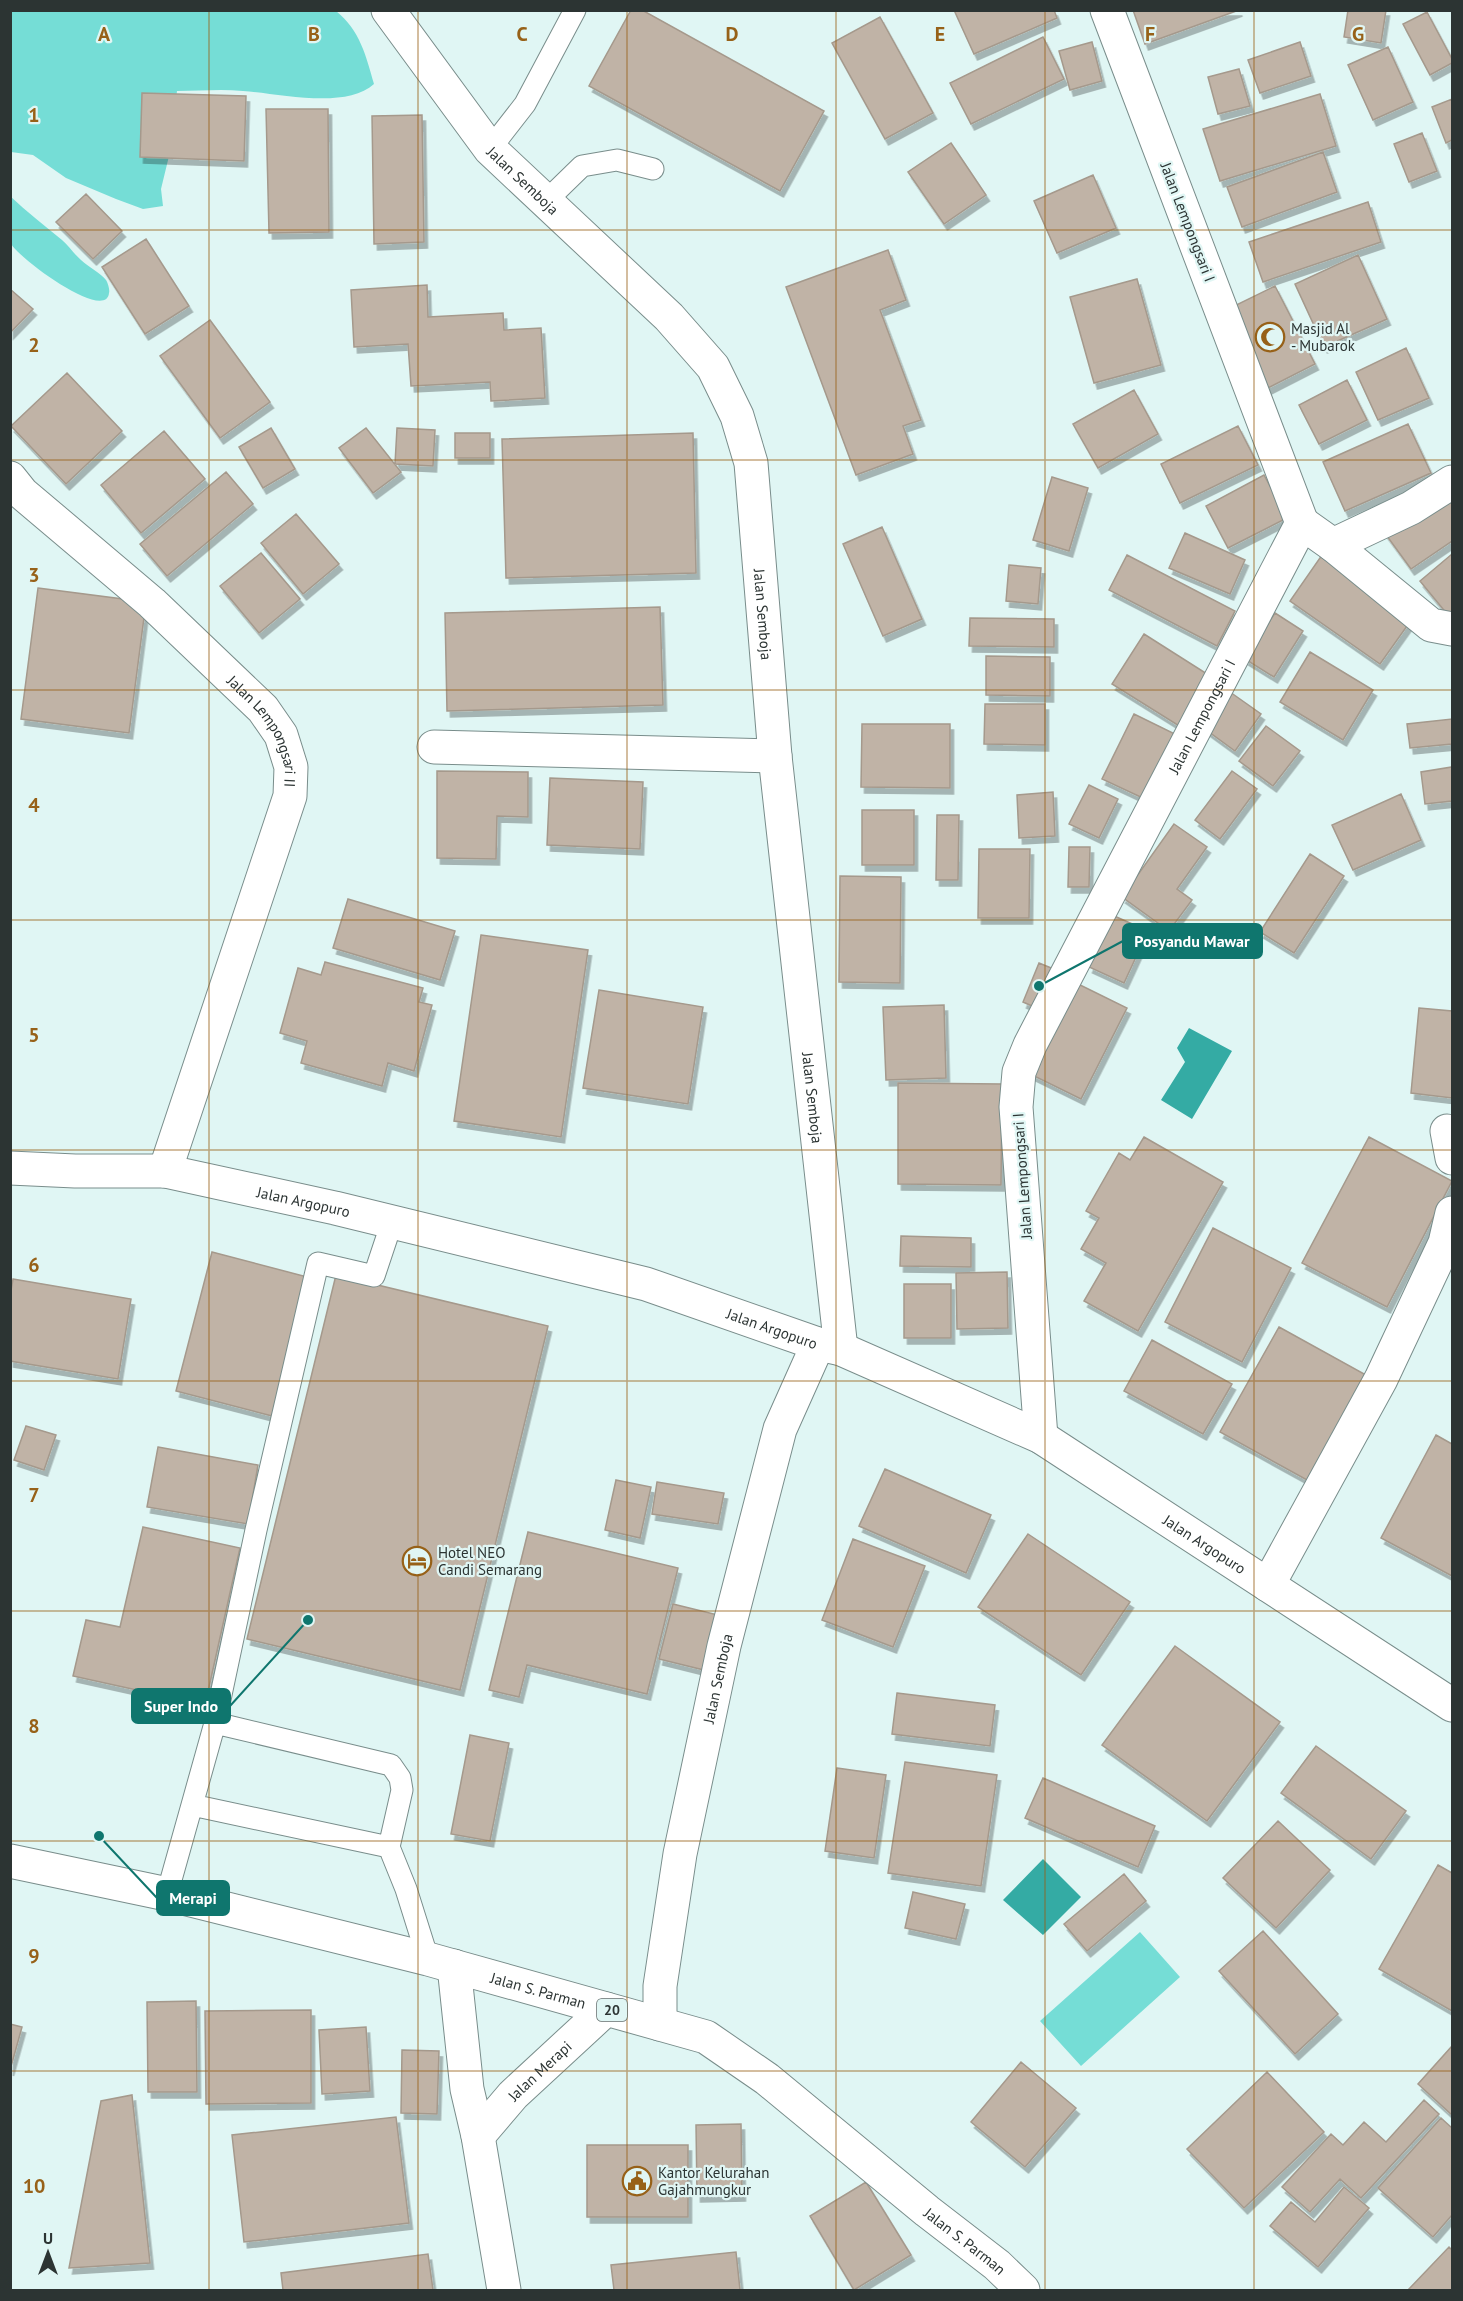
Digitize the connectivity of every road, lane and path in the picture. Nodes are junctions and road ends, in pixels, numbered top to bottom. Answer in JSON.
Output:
{"nodes":[{"id":1,"x":388,"y":10,"type":"edge"},
{"id":2,"x":575,"y":10,"type":"edge"},
{"id":3,"x":1107,"y":10,"type":"edge"},
{"id":4,"x":490,"y":149,"type":"junction"},
{"id":5,"x":653,"y":169,"type":"dead end"},
{"id":6,"x":545,"y":202,"type":"junction"},
{"id":7,"x":10,"y":478,"type":"edge"},
{"id":8,"x":1452,"y":482,"type":"edge"},
{"id":9,"x":1302,"y":523,"type":"junction"},
{"id":10,"x":1333,"y":545,"type":"junction"},
{"id":11,"x":1452,"y":629,"type":"edge"},
{"id":12,"x":434,"y":747,"type":"dead end"},
{"id":13,"x":775,"y":756,"type":"junction"},
{"id":14,"x":10,"y":1168,"type":"edge"},
{"id":15,"x":165,"y":1171,"type":"junction"},
{"id":16,"x":1452,"y":1213,"type":"edge"},
{"id":17,"x":392,"y":1222,"type":"junction"},
{"id":18,"x":830,"y":1347,"type":"junction"},
{"id":19,"x":1041,"y":1437,"type":"junction"},
{"id":20,"x":1268,"y":1585,"type":"junction"},
{"id":21,"x":1452,"y":1705,"type":"edge"},
{"id":22,"x":215,"y":1723,"type":"junction"},
{"id":23,"x":192,"y":1804,"type":"junction"},
{"id":24,"x":389,"y":1847,"type":"junction"},
{"id":25,"x":10,"y":1861,"type":"edge"},
{"id":26,"x":167,"y":1894,"type":"junction"},
{"id":27,"x":441,"y":1963,"type":"junction"},
{"id":28,"x":606,"y":2009,"type":"junction"},
{"id":29,"x":660,"y":2024,"type":"junction"},
{"id":30,"x":478,"y":2136,"type":"junction"},
{"id":31,"x":504,"y":2290,"type":"edge"},
{"id":32,"x":1023,"y":2290,"type":"edge"}],
"edges":[{"from":1,"to":4,"type":"main road","name":"Jalan Semboja"},
{"from":2,"to":4,"type":"lane"},
{"from":3,"to":9,"type":"main road","name":"Jalan Lempongsari I"},
{"from":4,"to":6,"type":"main road","name":"Jalan Semboja"},
{"from":5,"to":6,"type":"lane"},
{"from":6,"to":13,"type":"main road","name":"Jalan Semboja"},
{"from":7,"to":15,"type":"main road","name":"Jalan Lempongsari II"},
{"from":8,"to":10,"type":"main road"},
{"from":9,"to":10,"type":"main road"},
{"from":9,"to":19,"type":"main road","name":"Jalan Lempongsari I"},
{"from":10,"to":11,"type":"main road"},
{"from":12,"to":13,"type":"main road"},
{"from":13,"to":18,"type":"main road","name":"Jalan Semboja"},
{"from":14,"to":15,"type":"main road","name":"Jalan Argopuro"},
{"from":15,"to":17,"type":"main road","name":"Jalan Argopuro"},
{"from":16,"to":20,"type":"main road"},
{"from":17,"to":18,"type":"main road","name":"Jalan Argopuro"},
{"from":17,"to":22,"type":"lane"},
{"from":18,"to":19,"type":"main road","name":"Jalan Argopuro"},
{"from":18,"to":29,"type":"main road","name":"Jalan Semboja"},
{"from":19,"to":20,"type":"main road","name":"Jalan Argopuro"},
{"from":20,"to":21,"type":"main road","name":"Jalan Argopuro"},
{"from":22,"to":23,"type":"lane"},
{"from":22,"to":24,"type":"lane"},
{"from":23,"to":24,"type":"lane"},
{"from":23,"to":26,"type":"lane"},
{"from":24,"to":27,"type":"lane"},
{"from":25,"to":26,"type":"main road","name":"Jalan S. Parman","number":"20"},
{"from":26,"to":27,"type":"main road","name":"Jalan S. Parman","number":"20"},
{"from":27,"to":28,"type":"main road","name":"Jalan S. Parman","number":"20"},
{"from":27,"to":30,"type":"main road"},
{"from":28,"to":29,"type":"main road","name":"Jalan S. Parman","number":"20"},
{"from":28,"to":30,"type":"main road","name":"Jalan Merapi"},
{"from":29,"to":32,"type":"main road","name":"Jalan S. Parman","number":"20"},
{"from":30,"to":31,"type":"main road"}]}
